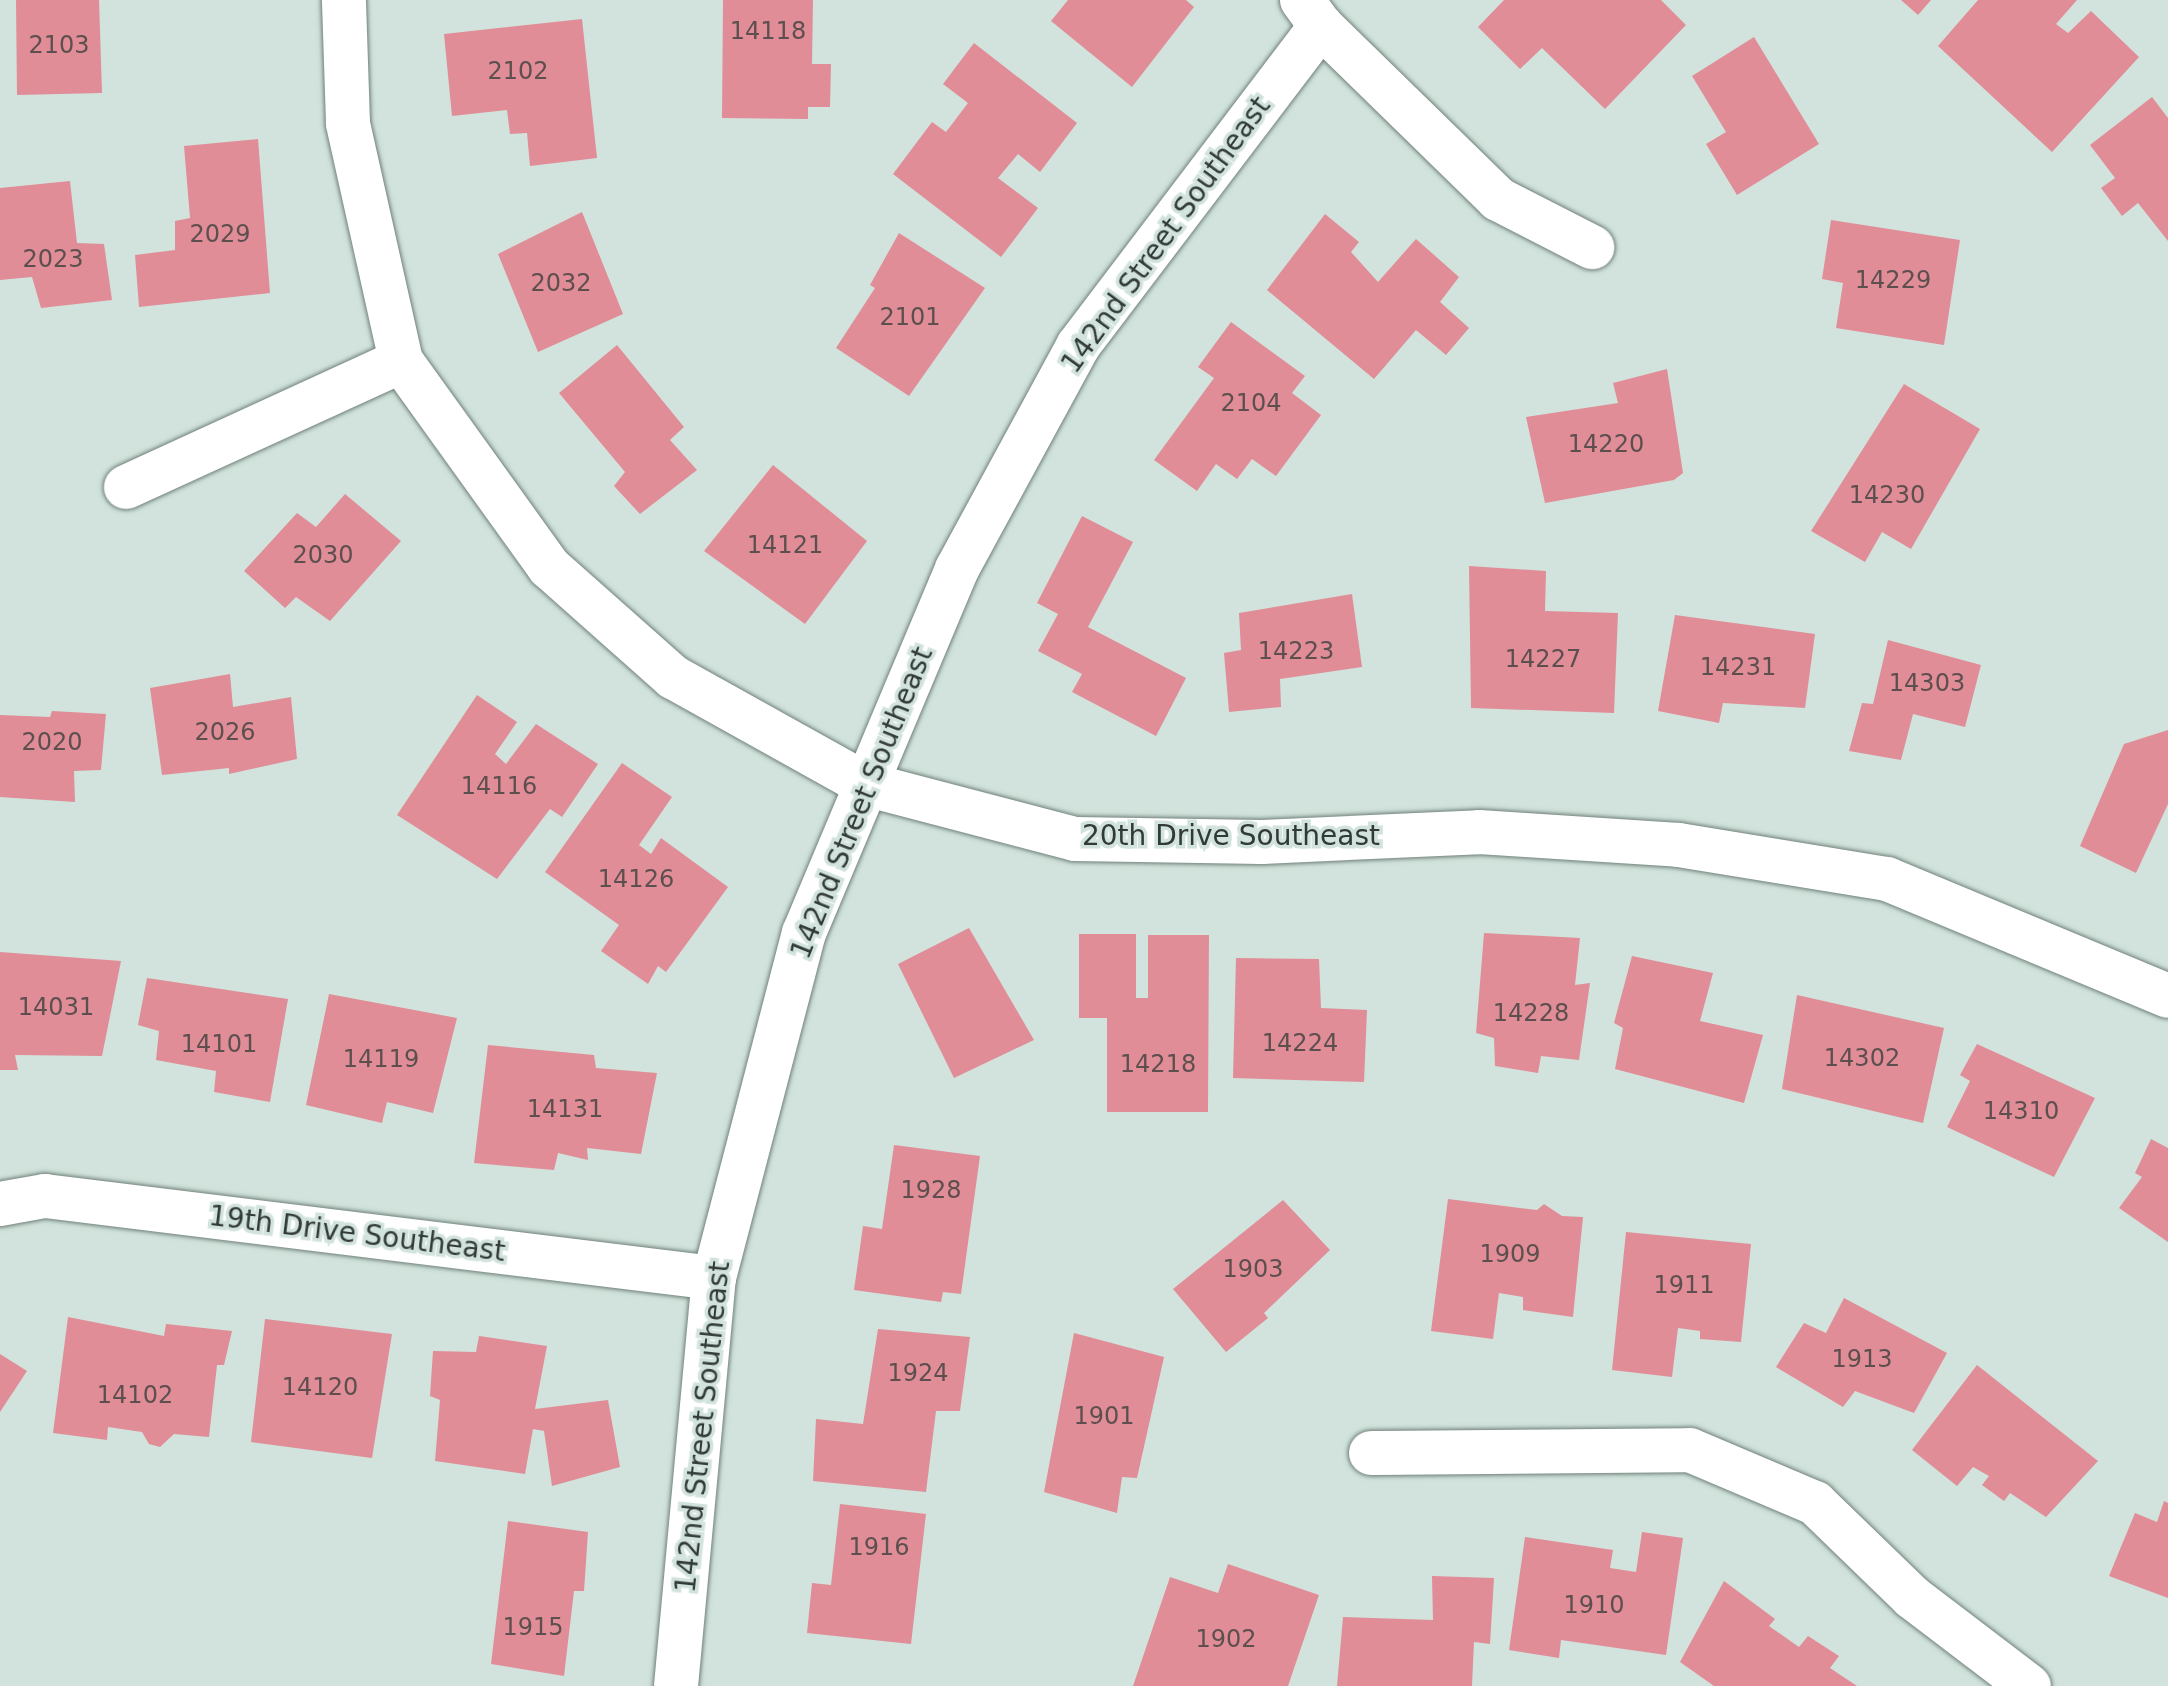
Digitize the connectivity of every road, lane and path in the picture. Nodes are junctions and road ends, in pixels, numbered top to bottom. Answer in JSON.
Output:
{"nodes":[{"id":1,"x":344,"y":0,"type":"edge"},
{"id":2,"x":1312,"y":13,"type":"edge"},
{"id":3,"x":1592,"y":247,"type":"dead end"},
{"id":4,"x":401,"y":361,"type":"junction"},
{"id":5,"x":126,"y":487,"type":"dead end"},
{"id":6,"x":865,"y":784,"type":"junction"},
{"id":7,"x":2168,"y":996,"type":"edge"},
{"id":8,"x":0,"y":1204,"type":"edge"},
{"id":9,"x":714,"y":1278,"type":"junction"},
{"id":10,"x":1371,"y":1453,"type":"dead end"},
{"id":11,"x":676,"y":1686,"type":"edge"},
{"id":12,"x":2029,"y":1686,"type":"edge"}],
"edges":[{"from":1,"to":4,"type":"street"},
{"from":2,"to":3,"type":"street"},
{"from":2,"to":6,"type":"street","name":"142nd Street Southeast"},
{"from":4,"to":5,"type":"street"},
{"from":4,"to":6,"type":"street","name":"20th Drive Southeast"},
{"from":6,"to":7,"type":"street","name":"20th Drive Southeast"},
{"from":6,"to":9,"type":"street","name":"142nd Street Southeast"},
{"from":8,"to":9,"type":"street","name":"19th Drive Southeast"},
{"from":9,"to":11,"type":"street","name":"142nd Street Southeast"},
{"from":10,"to":12,"type":"street"}]}
